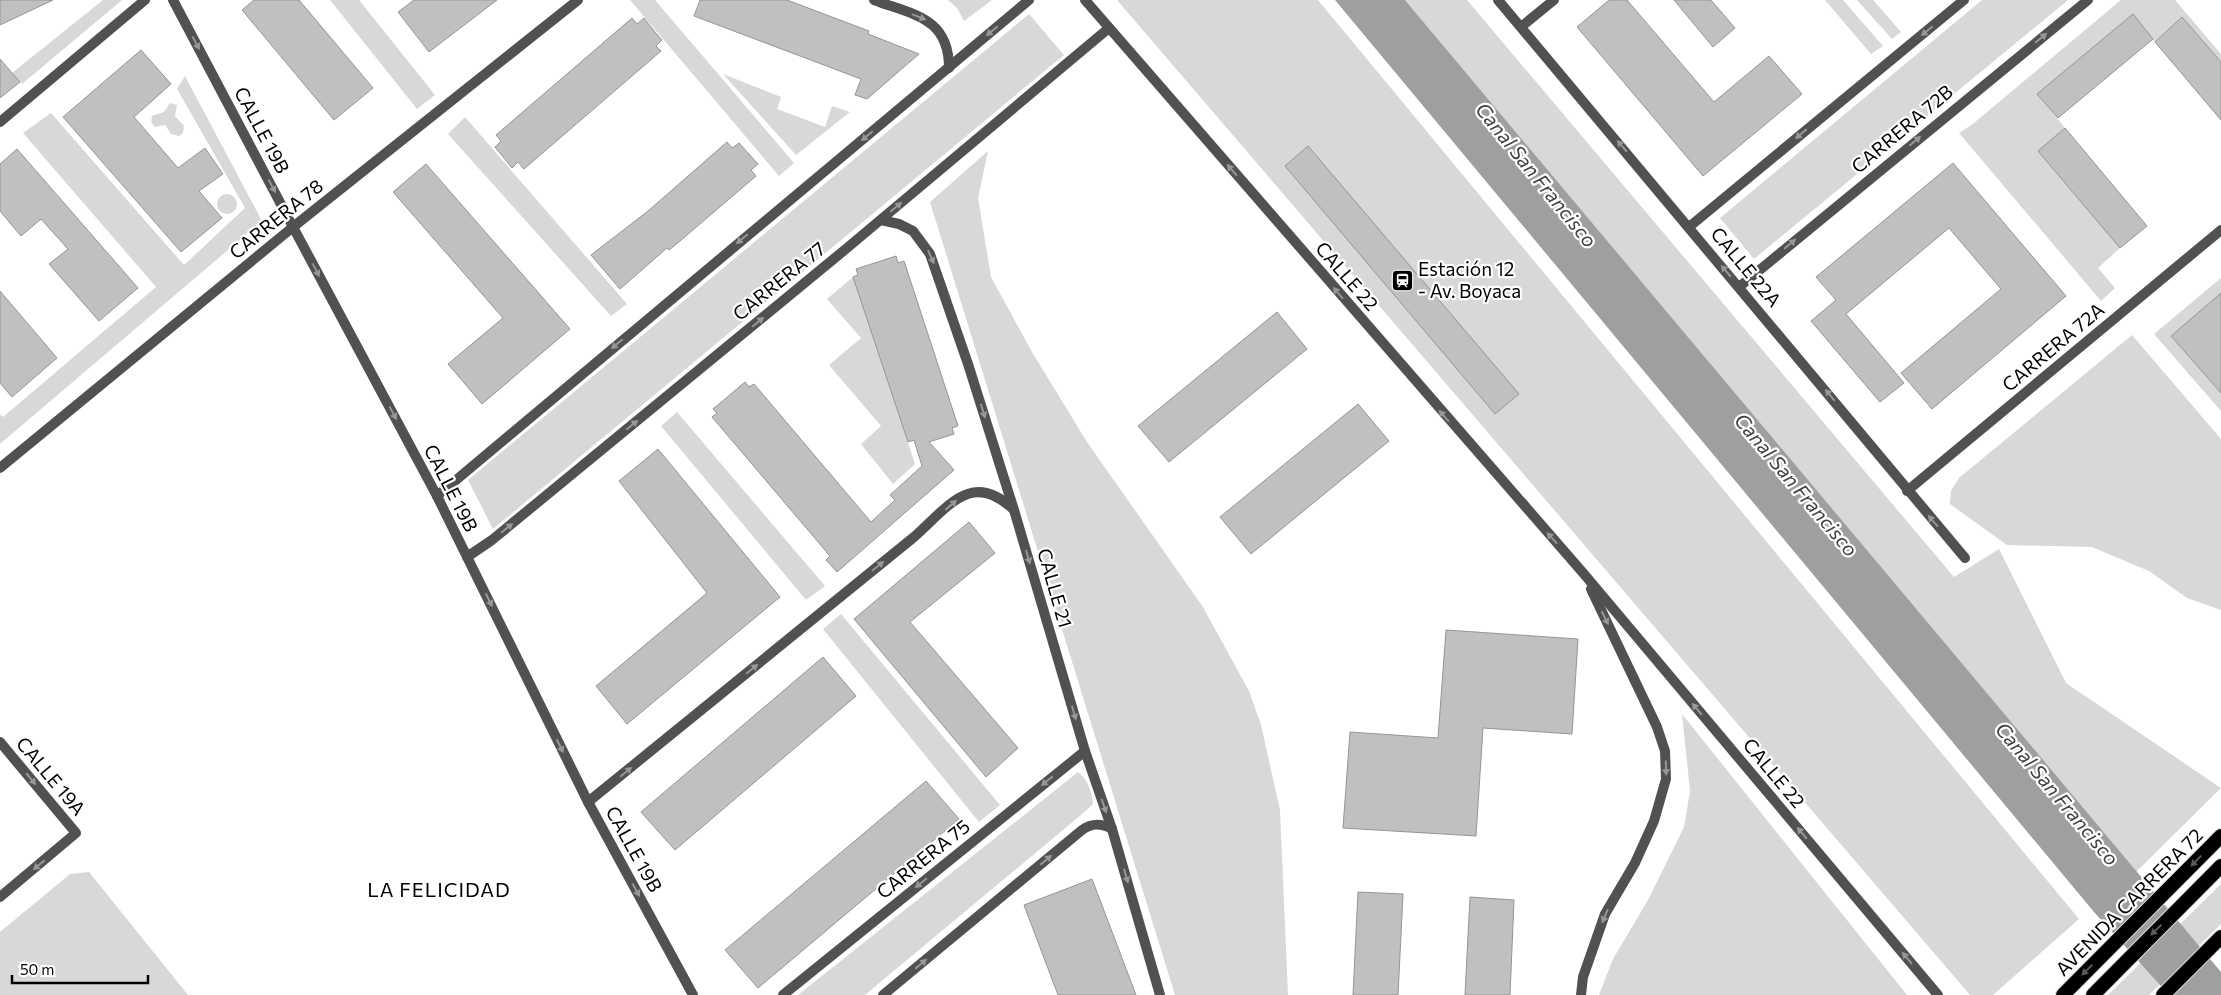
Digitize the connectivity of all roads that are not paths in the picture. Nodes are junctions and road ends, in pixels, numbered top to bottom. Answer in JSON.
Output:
{"nodes":[{"id":1,"x":145,"y":0,"type":"edge"},
{"id":2,"x":173,"y":0,"type":"edge"},
{"id":3,"x":578,"y":0,"type":"edge"},
{"id":4,"x":874,"y":0,"type":"edge"},
{"id":5,"x":1029,"y":0,"type":"edge"},
{"id":6,"x":1085,"y":0,"type":"edge"},
{"id":7,"x":1498,"y":0,"type":"edge"},
{"id":8,"x":1554,"y":0,"type":"edge"},
{"id":9,"x":1964,"y":0,"type":"edge"},
{"id":10,"x":2088,"y":0,"type":"edge"},
{"id":11,"x":1521,"y":27,"type":"junction"},
{"id":12,"x":1109,"y":28,"type":"junction"},
{"id":13,"x":949,"y":68,"type":"junction"},
{"id":14,"x":0,"y":122,"type":"edge"},
{"id":15,"x":880,"y":220,"type":"junction"},
{"id":16,"x":293,"y":226,"type":"junction"},
{"id":17,"x":1689,"y":226,"type":"junction"},
{"id":18,"x":2221,"y":230,"type":"edge"},
{"id":19,"x":1739,"y":286,"type":"junction"},
{"id":20,"x":0,"y":468,"type":"edge"},
{"id":21,"x":1907,"y":491,"type":"junction"},
{"id":22,"x":437,"y":496,"type":"junction"},
{"id":23,"x":1014,"y":510,"type":"junction"},
{"id":24,"x":467,"y":556,"type":"junction"},
{"id":25,"x":1965,"y":558,"type":"dead end"},
{"id":26,"x":1584,"y":574,"type":"junction"},
{"id":27,"x":0,"y":742,"type":"edge"},
{"id":28,"x":1085,"y":750,"type":"junction"},
{"id":29,"x":588,"y":802,"type":"junction"},
{"id":30,"x":1112,"y":829,"type":"junction"},
{"id":31,"x":2221,"y":836,"type":"edge"},
{"id":32,"x":2221,"y":866,"type":"edge"},
{"id":33,"x":0,"y":897,"type":"edge"},
{"id":34,"x":2221,"y":937,"type":"edge"},
{"id":35,"x":693,"y":995,"type":"edge"},
{"id":36,"x":783,"y":995,"type":"edge"},
{"id":37,"x":883,"y":995,"type":"edge"},
{"id":38,"x":1160,"y":995,"type":"edge"},
{"id":39,"x":1581,"y":995,"type":"edge"},
{"id":40,"x":1938,"y":995,"type":"edge"},
{"id":41,"x":2063,"y":995,"type":"edge"},
{"id":42,"x":2093,"y":995,"type":"edge"},
{"id":43,"x":2163,"y":995,"type":"edge"}],
"edges":[{"from":1,"to":14,"type":"street"},
{"from":2,"to":16,"type":"street","name":"CALLE 19B","one_way":true},
{"from":3,"to":16,"type":"street","name":"CARRERA 78"},
{"from":4,"to":13,"type":"street","one_way":true},
{"from":5,"to":13,"type":"street","one_way":true},
{"from":6,"to":12,"type":"street","name":"CALLE 22"},
{"from":7,"to":11,"type":"street","name":"CALLE 22A"},
{"from":8,"to":11,"type":"street"},
{"from":9,"to":17,"type":"street","one_way":true},
{"from":19,"to":10,"type":"street","name":"CARRERA 72B","one_way":true},
{"from":17,"to":11,"type":"street","name":"CALLE 22A","one_way":true},
{"from":15,"to":12,"type":"street","name":"CARRERA 77","one_way":true},
{"from":26,"to":12,"type":"street","name":"CALLE 22","one_way":true},
{"from":13,"to":22,"type":"street","one_way":true},
{"from":15,"to":23,"type":"street","name":"CALLE 21","one_way":true},
{"from":24,"to":15,"type":"street","name":"CARRERA 77","one_way":true},
{"from":16,"to":20,"type":"street","name":"CARRERA 78"},
{"from":16,"to":22,"type":"street","name":"CALLE 19B","one_way":true},
{"from":19,"to":17,"type":"street","name":"CALLE 22A","one_way":true},
{"from":18,"to":21,"type":"street","name":"CARRERA 72A"},
{"from":21,"to":19,"type":"street","name":"CALLE 22A","one_way":true},
{"from":25,"to":21,"type":"street","name":"CALLE 22A","one_way":true},
{"from":22,"to":24,"type":"street","name":"CALLE 19B"},
{"from":23,"to":28,"type":"street","name":"CALLE 21","one_way":true},
{"from":29,"to":23,"type":"street","one_way":true},
{"from":24,"to":29,"type":"street","name":"CALLE 19B","one_way":true},
{"from":26,"to":39,"type":"street","name":"CALLE 22","one_way":true},
{"from":40,"to":26,"type":"street","name":"CALLE 22","one_way":true},
{"from":27,"to":33,"type":"street","name":"CALLE 19A","one_way":true},
{"from":28,"to":30,"type":"street","name":"CALLE 21","one_way":true},
{"from":28,"to":36,"type":"street","name":"CARRERA 75","one_way":true},
{"from":29,"to":35,"type":"street","name":"CALLE 19B","one_way":true},
{"from":37,"to":30,"type":"street","one_way":true},
{"from":30,"to":38,"type":"street","name":"CALLE 21","one_way":true},
{"from":31,"to":41,"type":"highway","name":"AVENIDA CARRERA 72","one_way":true},
{"from":32,"to":42,"type":"highway","name":"AVENIDA CARRERA 72","one_way":true},
{"from":34,"to":43,"type":"highway"}]}
